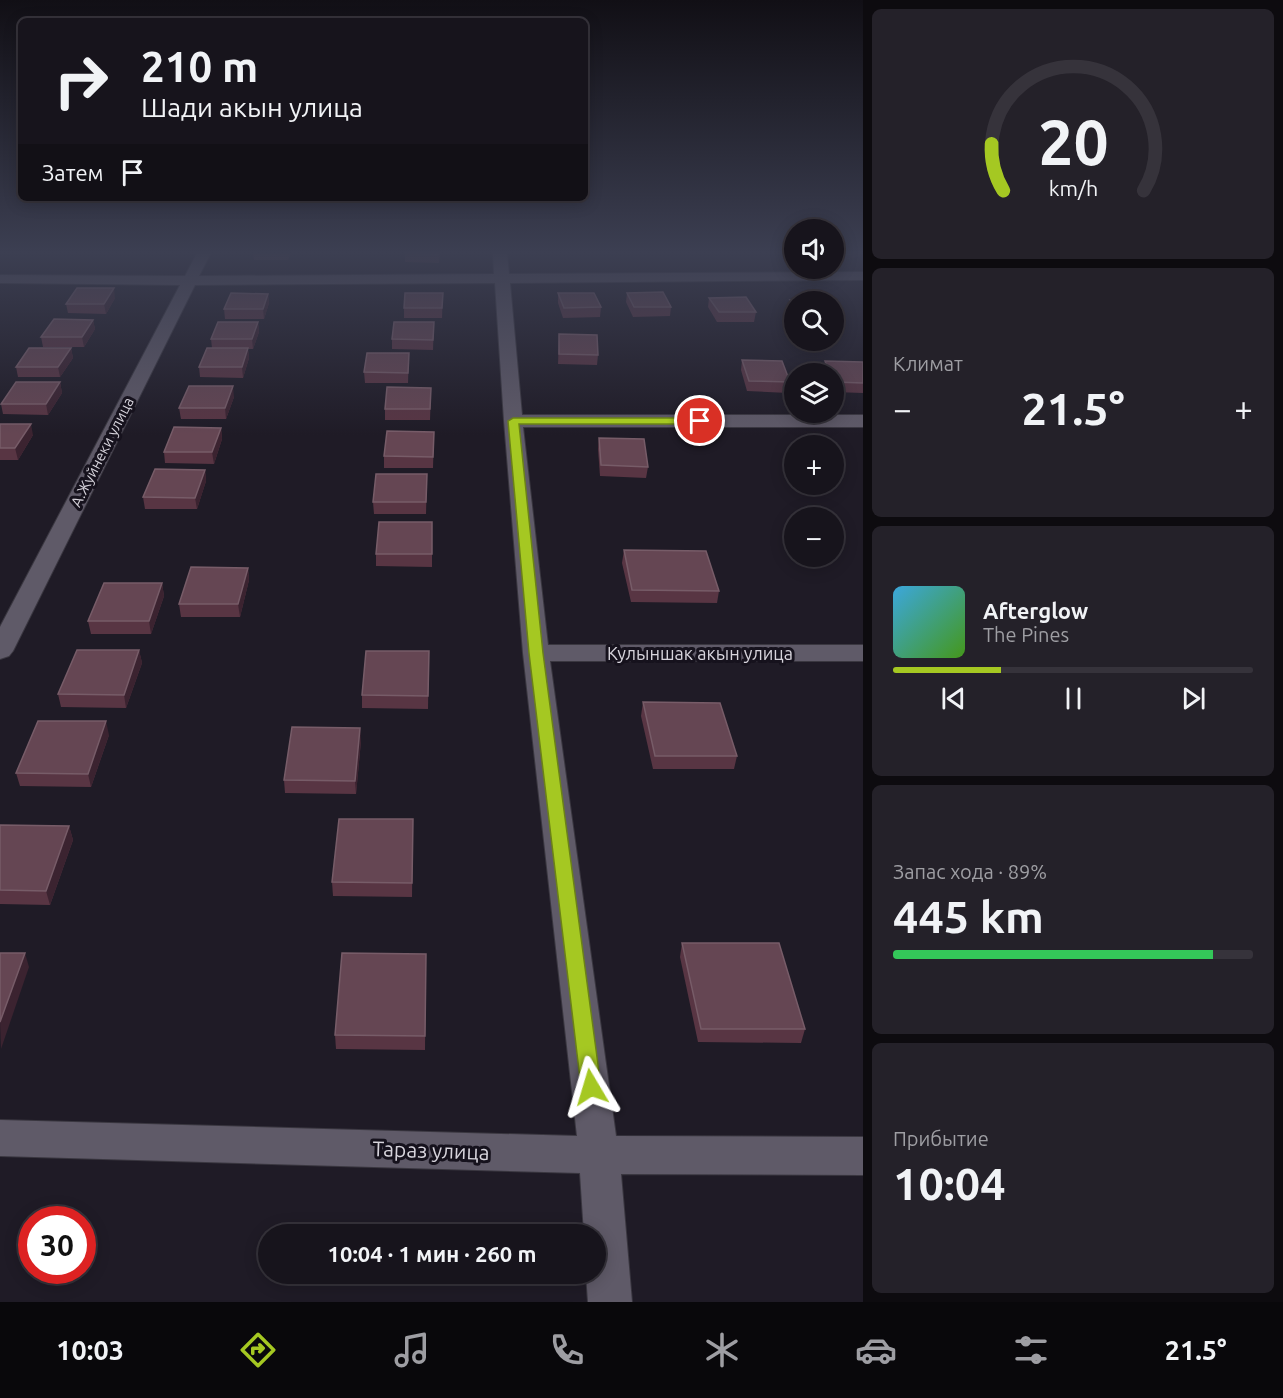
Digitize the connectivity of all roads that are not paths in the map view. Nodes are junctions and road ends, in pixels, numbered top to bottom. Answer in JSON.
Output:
{"nodes":[{"id":1,"x":173,"y":314,"type":"edge"},
{"id":2,"x":505,"y":314,"type":"edge"},
{"id":3,"x":513,"y":421,"type":"junction"},
{"id":4,"x":863,"y":421,"type":"edge"},
{"id":5,"x":0,"y":651,"type":"edge"},
{"id":6,"x":536,"y":653,"type":"junction"},
{"id":7,"x":863,"y":653,"type":"edge"},
{"id":8,"x":0,"y":1138,"type":"edge"},
{"id":9,"x":599,"y":1155,"type":"junction"},
{"id":10,"x":863,"y":1156,"type":"edge"},
{"id":11,"x":610,"y":1302,"type":"edge"}],
"edges":[{"from":1,"to":5,"type":"street","name":"А.Жуйнеки улица"},
{"from":2,"to":3,"type":"street"},
{"from":3,"to":4,"type":"street"},
{"from":3,"to":6,"type":"street"},
{"from":6,"to":7,"type":"street","name":"Кулыншак акын улица"},
{"from":6,"to":9,"type":"street"},
{"from":8,"to":9,"type":"street","name":"Тараз улица"},
{"from":9,"to":10,"type":"street","name":"Тараз улица"},
{"from":9,"to":11,"type":"street"}]}
